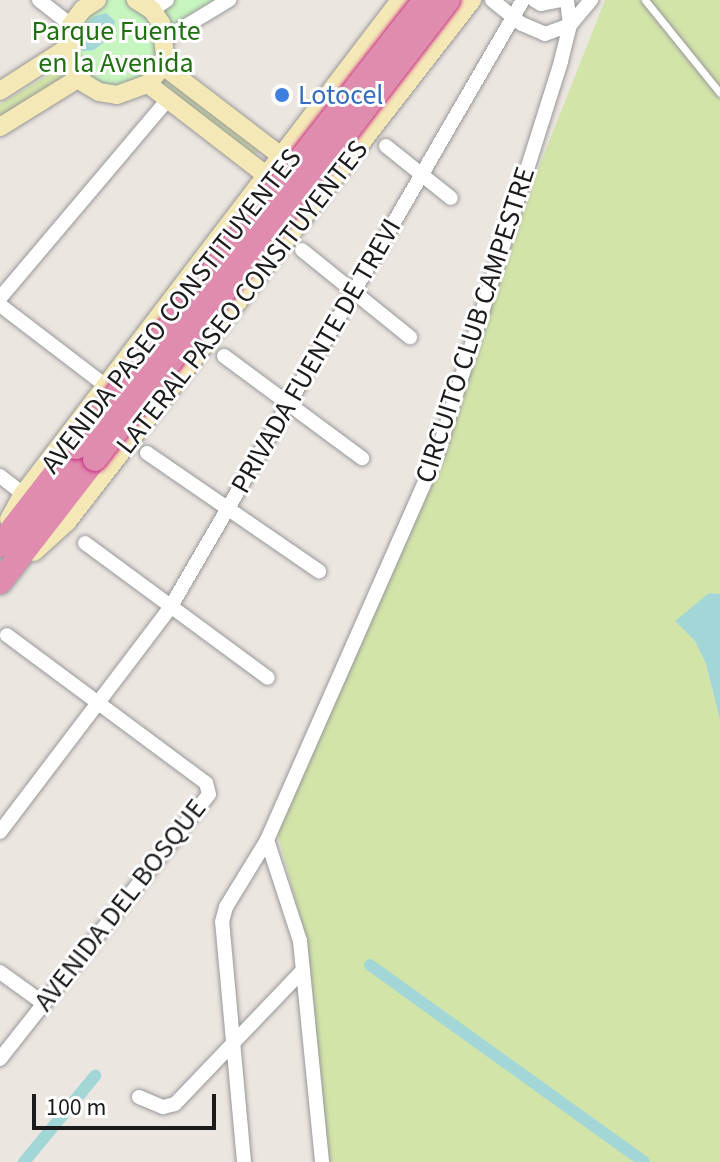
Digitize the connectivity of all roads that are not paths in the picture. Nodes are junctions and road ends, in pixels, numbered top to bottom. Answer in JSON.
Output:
{"nodes":[{"id":1,"x":39,"y":0,"type":"edge"},
{"id":2,"x":229,"y":0,"type":"edge"},
{"id":3,"x":400,"y":0,"type":"edge"},
{"id":4,"x":425,"y":0,"type":"edge"},
{"id":5,"x":448,"y":0,"type":"edge"},
{"id":6,"x":472,"y":0,"type":"edge"},
{"id":7,"x":492,"y":0,"type":"edge"},
{"id":8,"x":523,"y":0,"type":"edge"},
{"id":9,"x":534,"y":0,"type":"edge"},
{"id":10,"x":564,"y":0,"type":"edge"},
{"id":11,"x":591,"y":0,"type":"edge"},
{"id":12,"x":645,"y":0,"type":"edge"},
{"id":13,"x":86,"y":2,"type":"edge"},
{"id":14,"x":152,"y":3,"type":"edge"},
{"id":15,"x":512,"y":18,"type":"junction"},
{"id":16,"x":71,"y":25,"type":"junction"},
{"id":17,"x":570,"y":25,"type":"junction"},
{"id":18,"x":166,"y":38,"type":"junction"},
{"id":19,"x":67,"y":48,"type":"junction"},
{"id":20,"x":162,"y":65,"type":"junction"},
{"id":21,"x":79,"y":78,"type":"junction"},
{"id":22,"x":148,"y":84,"type":"junction"},
{"id":23,"x":0,"y":91,"type":"edge"},
{"id":24,"x":720,"y":93,"type":"edge"},
{"id":25,"x":168,"y":99,"type":"junction"},
{"id":26,"x":0,"y":127,"type":"edge"},
{"id":27,"x":386,"y":146,"type":"dead end"},
{"id":28,"x":281,"y":156,"type":"junction"},
{"id":29,"x":422,"y":173,"type":"junction"},
{"id":30,"x":266,"y":175,"type":"junction"},
{"id":31,"x":451,"y":198,"type":"dead end"},
{"id":32,"x":310,"y":209,"type":"junction"},
{"id":33,"x":302,"y":250,"type":"dead end"},
{"id":34,"x":353,"y":291,"type":"junction"},
{"id":35,"x":0,"y":298,"type":"edge"},
{"id":36,"x":0,"y":305,"type":"edge"},
{"id":37,"x":410,"y":337,"type":"dead end"},
{"id":38,"x":224,"y":356,"type":"dead end"},
{"id":39,"x":106,"y":386,"type":"junction"},
{"id":40,"x":290,"y":405,"type":"junction"},
{"id":41,"x":85,"y":453,"type":"junction"},
{"id":42,"x":147,"y":453,"type":"dead end"},
{"id":43,"x":362,"y":458,"type":"dead end"},
{"id":44,"x":0,"y":476,"type":"edge"},
{"id":45,"x":23,"y":494,"type":"junction"},
{"id":46,"x":227,"y":511,"type":"junction"},
{"id":47,"x":0,"y":536,"type":"edge"},
{"id":48,"x":85,"y":543,"type":"dead end"},
{"id":49,"x":0,"y":545,"type":"edge"},
{"id":50,"x":319,"y":571,"type":"dead end"},
{"id":51,"x":0,"y":582,"type":"edge"},
{"id":52,"x":170,"y":608,"type":"junction"},
{"id":53,"x":7,"y":635,"type":"dead end"},
{"id":54,"x":268,"y":678,"type":"dead end"},
{"id":55,"x":96,"y":703,"type":"junction"},
{"id":56,"x":0,"y":832,"type":"edge"},
{"id":57,"x":267,"y":840,"type":"junction"},
{"id":58,"x":303,"y":970,"type":"junction"},
{"id":59,"x":0,"y":972,"type":"edge"},
{"id":60,"x":43,"y":1003,"type":"junction"},
{"id":61,"x":234,"y":1045,"type":"junction"},
{"id":62,"x":0,"y":1059,"type":"edge"},
{"id":63,"x":139,"y":1097,"type":"dead end"},
{"id":64,"x":244,"y":1162,"type":"edge"},
{"id":65,"x":322,"y":1162,"type":"edge"}],
"edges":[{"from":1,"to":16,"type":"street"},
{"from":2,"to":18,"type":"street"},
{"from":3,"to":28,"type":"main road","name":"LATERAL PASEO CONSITUYENTES"},
{"from":4,"to":41,"type":"highway","name":"AVENIDA PASEO CONSTITUYENTES","bridge":true},
{"from":5,"to":41,"type":"highway","name":"AVENIDA PASEO CONSTITUYENTES","bridge":true},
{"from":6,"to":32,"type":"main road","name":"LATERAL PASEO CONSITUYENTES"},
{"from":7,"to":15,"type":"street"},
{"from":8,"to":15,"type":"street","name":"PRIVADA FUENTE DE TREVI"},
{"from":9,"to":10,"type":"street"},
{"from":10,"to":17,"type":"street","name":"CIRCUITO CLUB CAMPESTRE"},
{"from":11,"to":17,"type":"street","name":"CIRCUITO CLUB CAMPESTRE"},
{"from":12,"to":24,"type":"lane"},
{"from":13,"to":16,"type":"main road"},
{"from":14,"to":18,"type":"main road"},
{"from":15,"to":17,"type":"street"},
{"from":15,"to":29,"type":"street","name":"PRIVADA FUENTE DE TREVI"},
{"from":16,"to":19,"type":"main road"},
{"from":17,"to":57,"type":"street","name":"CIRCUITO CLUB CAMPESTRE"},
{"from":18,"to":20,"type":"main road"},
{"from":19,"to":21,"type":"main road"},
{"from":19,"to":23,"type":"main road"},
{"from":20,"to":22,"type":"main road"},
{"from":20,"to":28,"type":"main road"},
{"from":21,"to":22,"type":"main road"},
{"from":21,"to":26,"type":"main road"},
{"from":22,"to":25,"type":"main road"},
{"from":25,"to":30,"type":"main road"},
{"from":25,"to":35,"type":"street"},
{"from":27,"to":29,"type":"street"},
{"from":28,"to":30,"type":"main road","name":"LATERAL PASEO CONSITUYENTES"},
{"from":29,"to":31,"type":"street"},
{"from":29,"to":34,"type":"street","name":"PRIVADA FUENTE DE TREVI"},
{"from":30,"to":32,"type":"main road"},
{"from":30,"to":39,"type":"main road","name":"LATERAL PASEO CONSITUYENTES"},
{"from":32,"to":51,"type":"main road","name":"LATERAL PASEO CONSITUYENTES"},
{"from":33,"to":34,"type":"street"},
{"from":34,"to":37,"type":"street"},
{"from":34,"to":40,"type":"street","name":"PRIVADA FUENTE DE TREVI"},
{"from":36,"to":39,"type":"street"},
{"from":38,"to":40,"type":"street"},
{"from":39,"to":45,"type":"main road","name":"LATERAL PASEO CONSITUYENTES"},
{"from":40,"to":43,"type":"street"},
{"from":40,"to":46,"type":"street","name":"PRIVADA FUENTE DE TREVI"},
{"from":41,"to":49,"type":"highway","name":"AVENIDA PASEO CONSTITUYENTES"},
{"from":41,"to":51,"type":"highway","name":"AVENIDA PASEO CONSTITUYENTES"},
{"from":42,"to":46,"type":"street"},
{"from":44,"to":45,"type":"street"},
{"from":45,"to":47,"type":"main road","name":"LATERAL PASEO CONSITUYENTES"},
{"from":46,"to":50,"type":"street"},
{"from":46,"to":52,"type":"street","name":"PRIVADA FUENTE DE TREVI"},
{"from":48,"to":52,"type":"street"},
{"from":52,"to":54,"type":"street"},
{"from":52,"to":55,"type":"street","name":"PRIVADA FUENTE DE TREVI"},
{"from":53,"to":55,"type":"street"},
{"from":55,"to":56,"type":"street","name":"PRIVADA FUENTE DE TREVI"},
{"from":55,"to":60,"type":"street","name":"AVENIDA DEL BOSQUE"},
{"from":57,"to":58,"type":"street"},
{"from":57,"to":61,"type":"street","name":"CIRCUITO CLUB CAMPESTRE"},
{"from":58,"to":61,"type":"street"},
{"from":58,"to":65,"type":"street"},
{"from":59,"to":60,"type":"street"},
{"from":60,"to":62,"type":"street","name":"AVENIDA DEL BOSQUE"},
{"from":61,"to":63,"type":"street"},
{"from":61,"to":64,"type":"street","name":"CIRCUITO CLUB CAMPESTRE"}]}
